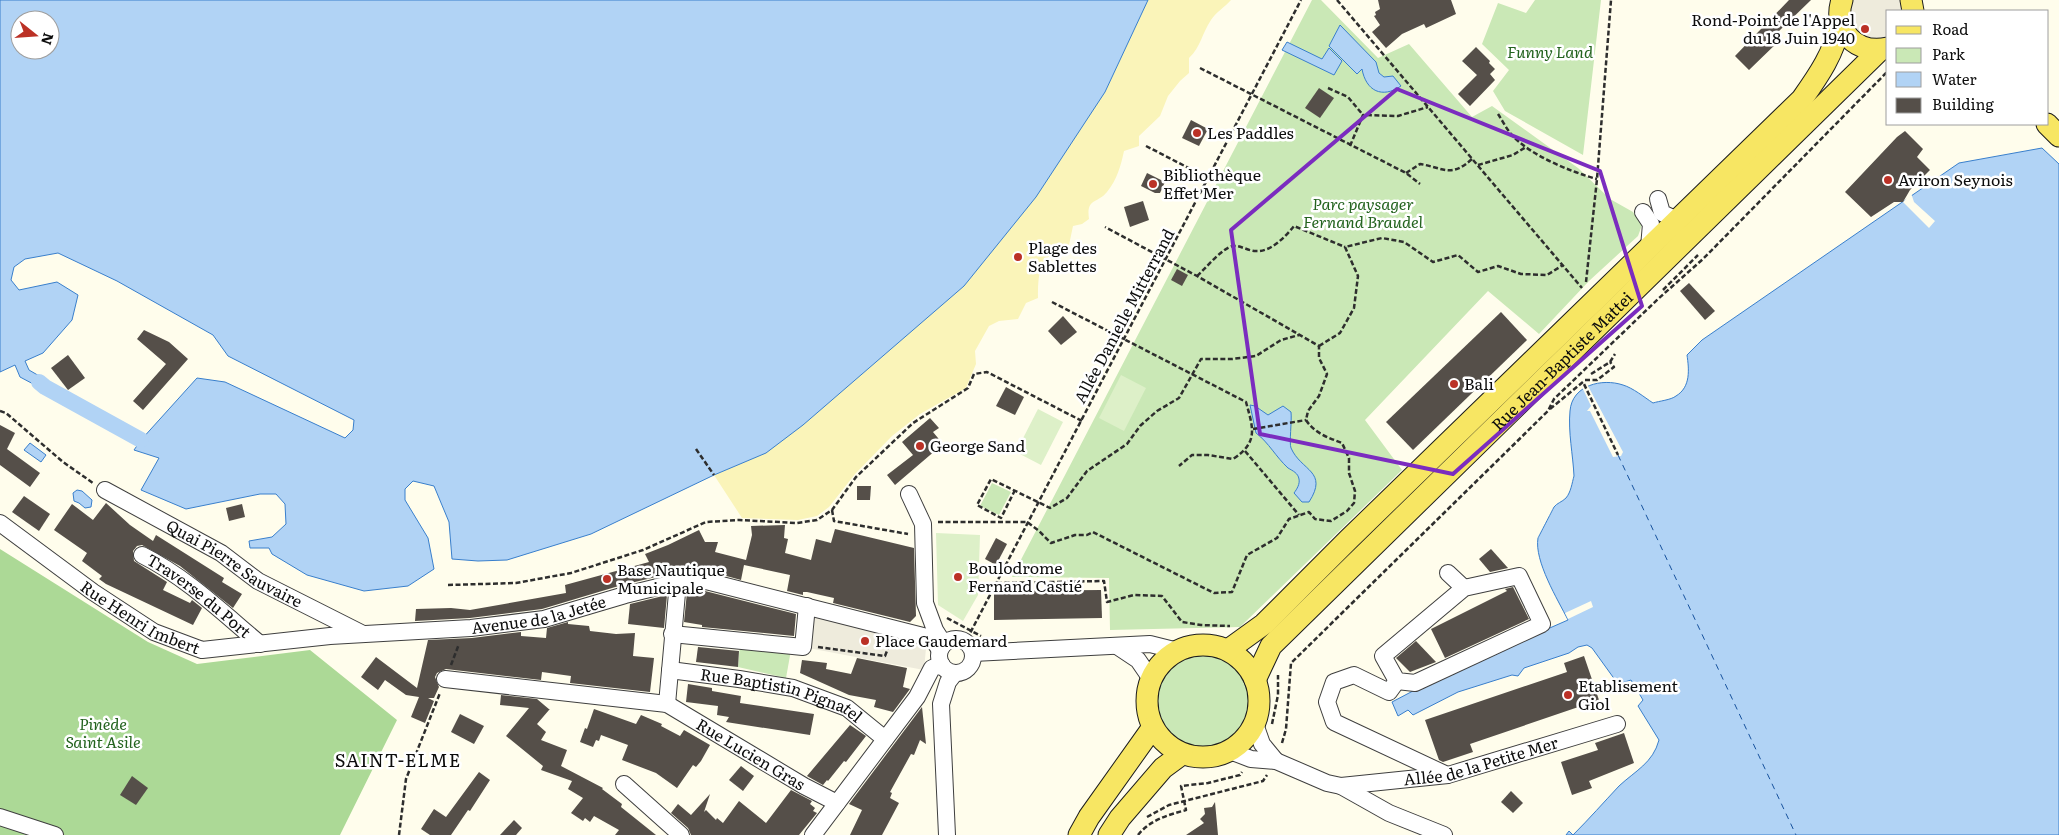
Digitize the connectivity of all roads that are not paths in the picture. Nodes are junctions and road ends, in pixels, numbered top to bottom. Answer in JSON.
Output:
{"nodes":[{"id":1,"x":1842,"y":0,"type":"edge"},
{"id":2,"x":1840,"y":24,"type":"junction"},
{"id":3,"x":1884,"y":49,"type":"edge"},
{"id":4,"x":2048,"y":125,"type":"edge"},
{"id":5,"x":2059,"y":136,"type":"edge"},
{"id":6,"x":1658,"y":199,"type":"dead end"},
{"id":7,"x":1643,"y":212,"type":"dead end"},
{"id":8,"x":1677,"y":220,"type":"junction"},
{"id":9,"x":1649,"y":247,"type":"junction"},
{"id":10,"x":105,"y":490,"type":"road end"},
{"id":11,"x":909,"y":494,"type":"dead end"},
{"id":12,"x":0,"y":523,"type":"edge"},
{"id":13,"x":142,"y":556,"type":"dead end"},
{"id":14,"x":1448,"y":573,"type":"dead end"},
{"id":15,"x":678,"y":582,"type":"junction"},
{"id":16,"x":1464,"y":588,"type":"junction"},
{"id":17,"x":807,"y":606,"type":"junction"},
{"id":18,"x":672,"y":634,"type":"junction"},
{"id":19,"x":365,"y":635,"type":"junction"},
{"id":20,"x":330,"y":636,"type":"joint"},
{"id":21,"x":260,"y":644,"type":"junction"},
{"id":22,"x":1117,"y":646,"type":"junction"},
{"id":23,"x":969,"y":647,"type":"junction"},
{"id":24,"x":1228,"y":650,"type":"junction"},
{"id":25,"x":1178,"y":651,"type":"junction"},
{"id":26,"x":945,"y":658,"type":"junction"},
{"id":27,"x":670,"y":670,"type":"junction"},
{"id":28,"x":445,"y":679,"type":"road end"},
{"id":29,"x":1151,"y":679,"type":"junction"},
{"id":30,"x":1255,"y":680,"type":"junction"},
{"id":31,"x":1397,"y":681,"type":"junction"},
{"id":32,"x":944,"y":691,"type":"junction"},
{"id":33,"x":916,"y":697,"type":"junction"},
{"id":34,"x":667,"y":704,"type":"junction"},
{"id":35,"x":1255,"y":724,"type":"junction"},
{"id":36,"x":1617,"y":724,"type":"dead end"},
{"id":37,"x":1153,"y":727,"type":"junction"},
{"id":38,"x":885,"y":739,"type":"junction"},
{"id":39,"x":1230,"y":751,"type":"junction"},
{"id":40,"x":1182,"y":754,"type":"junction"},
{"id":41,"x":1273,"y":766,"type":"junction"},
{"id":42,"x":1448,"y":775,"type":"junction"},
{"id":43,"x":624,"y":784,"type":"dead end"},
{"id":44,"x":1341,"y":786,"type":"junction"},
{"id":45,"x":837,"y":803,"type":"junction"},
{"id":46,"x":0,"y":817,"type":"edge"},
{"id":47,"x":55,"y":835,"type":"edge"},
{"id":48,"x":682,"y":835,"type":"edge"},
{"id":49,"x":813,"y":835,"type":"edge"},
{"id":50,"x":947,"y":835,"type":"edge"},
{"id":51,"x":1079,"y":835,"type":"edge"},
{"id":52,"x":1109,"y":835,"type":"edge"},
{"id":53,"x":1444,"y":835,"type":"edge"}],
"edges":[{"from":1,"to":2,"type":"main road"},
{"from":2,"to":3,"type":"main road"},
{"from":2,"to":8,"type":"main road","name":"Rue Jean-Baptiste Mattei"},
{"from":3,"to":30,"type":"main road","name":"Rue Jean-Baptiste Mattei"},
{"from":4,"to":5,"type":"main road"},
{"from":6,"to":8,"type":"street"},
{"from":7,"to":9,"type":"street"},
{"from":8,"to":9,"type":"main road","name":"Rue Jean-Baptiste Mattei"},
{"from":9,"to":24,"type":"main road","name":"Rue Jean-Baptiste Mattei"},
{"from":10,"to":19,"type":"street","name":"Quai Pierre Sauvaire"},
{"from":11,"to":26,"type":"street"},
{"from":12,"to":21,"type":"street","name":"Rue Henri Imbert"},
{"from":13,"to":21,"type":"street","name":"Traverse du Port"},
{"from":14,"to":16,"type":"street"},
{"from":15,"to":17,"type":"street","name":"Avenue de la Jetée"},
{"from":15,"to":18,"type":"street"},
{"from":15,"to":19,"type":"street","name":"Avenue de la Jetée"},
{"from":16,"to":31,"type":"street"},
{"from":16,"to":31,"type":"street"},
{"from":17,"to":18,"type":"street"},
{"from":17,"to":26,"type":"street","name":"Avenue de la Jetée"},
{"from":18,"to":27,"type":"street"},
{"from":19,"to":20,"type":"street","name":"Avenue de la Jetée"},
{"from":20,"to":21,"type":"street","name":"Rue Henri Imbert"},
{"from":22,"to":23,"type":"street"},
{"from":22,"to":25,"type":"street"},
{"from":22,"to":29,"type":"street"},
{"from":23,"to":26,"type":"street"},
{"from":23,"to":26,"type":"street"},
{"from":24,"to":25,"type":"main road"},
{"from":24,"to":30,"type":"main road"},
{"from":25,"to":29,"type":"main road"},
{"from":26,"to":32,"type":"street"},
{"from":26,"to":33,"type":"street"},
{"from":27,"to":34,"type":"street"},
{"from":27,"to":38,"type":"street","name":"Rue Baptistin Pignatel"},
{"from":28,"to":34,"type":"street"},
{"from":29,"to":37,"type":"main road"},
{"from":30,"to":35,"type":"main road"},
{"from":31,"to":42,"type":"street"},
{"from":32,"to":33,"type":"street"},
{"from":32,"to":50,"type":"street"},
{"from":33,"to":38,"type":"street"},
{"from":34,"to":45,"type":"street","name":"Rue Lucien Gras"},
{"from":35,"to":39,"type":"main road"},
{"from":35,"to":41,"type":"street"},
{"from":36,"to":42,"type":"street","name":"Allée de la Petite Mer"},
{"from":37,"to":40,"type":"main road"},
{"from":37,"to":51,"type":"main road"},
{"from":38,"to":45,"type":"street"},
{"from":39,"to":40,"type":"main road"},
{"from":39,"to":41,"type":"street"},
{"from":40,"to":52,"type":"main road"},
{"from":41,"to":44,"type":"street","name":"Allée de la Petite Mer"},
{"from":42,"to":44,"type":"street","name":"Allée de la Petite Mer"},
{"from":43,"to":48,"type":"street"},
{"from":44,"to":53,"type":"street","name":"Allée de la Petite Mer"},
{"from":45,"to":49,"type":"street"},
{"from":46,"to":47,"type":"street"}]}
